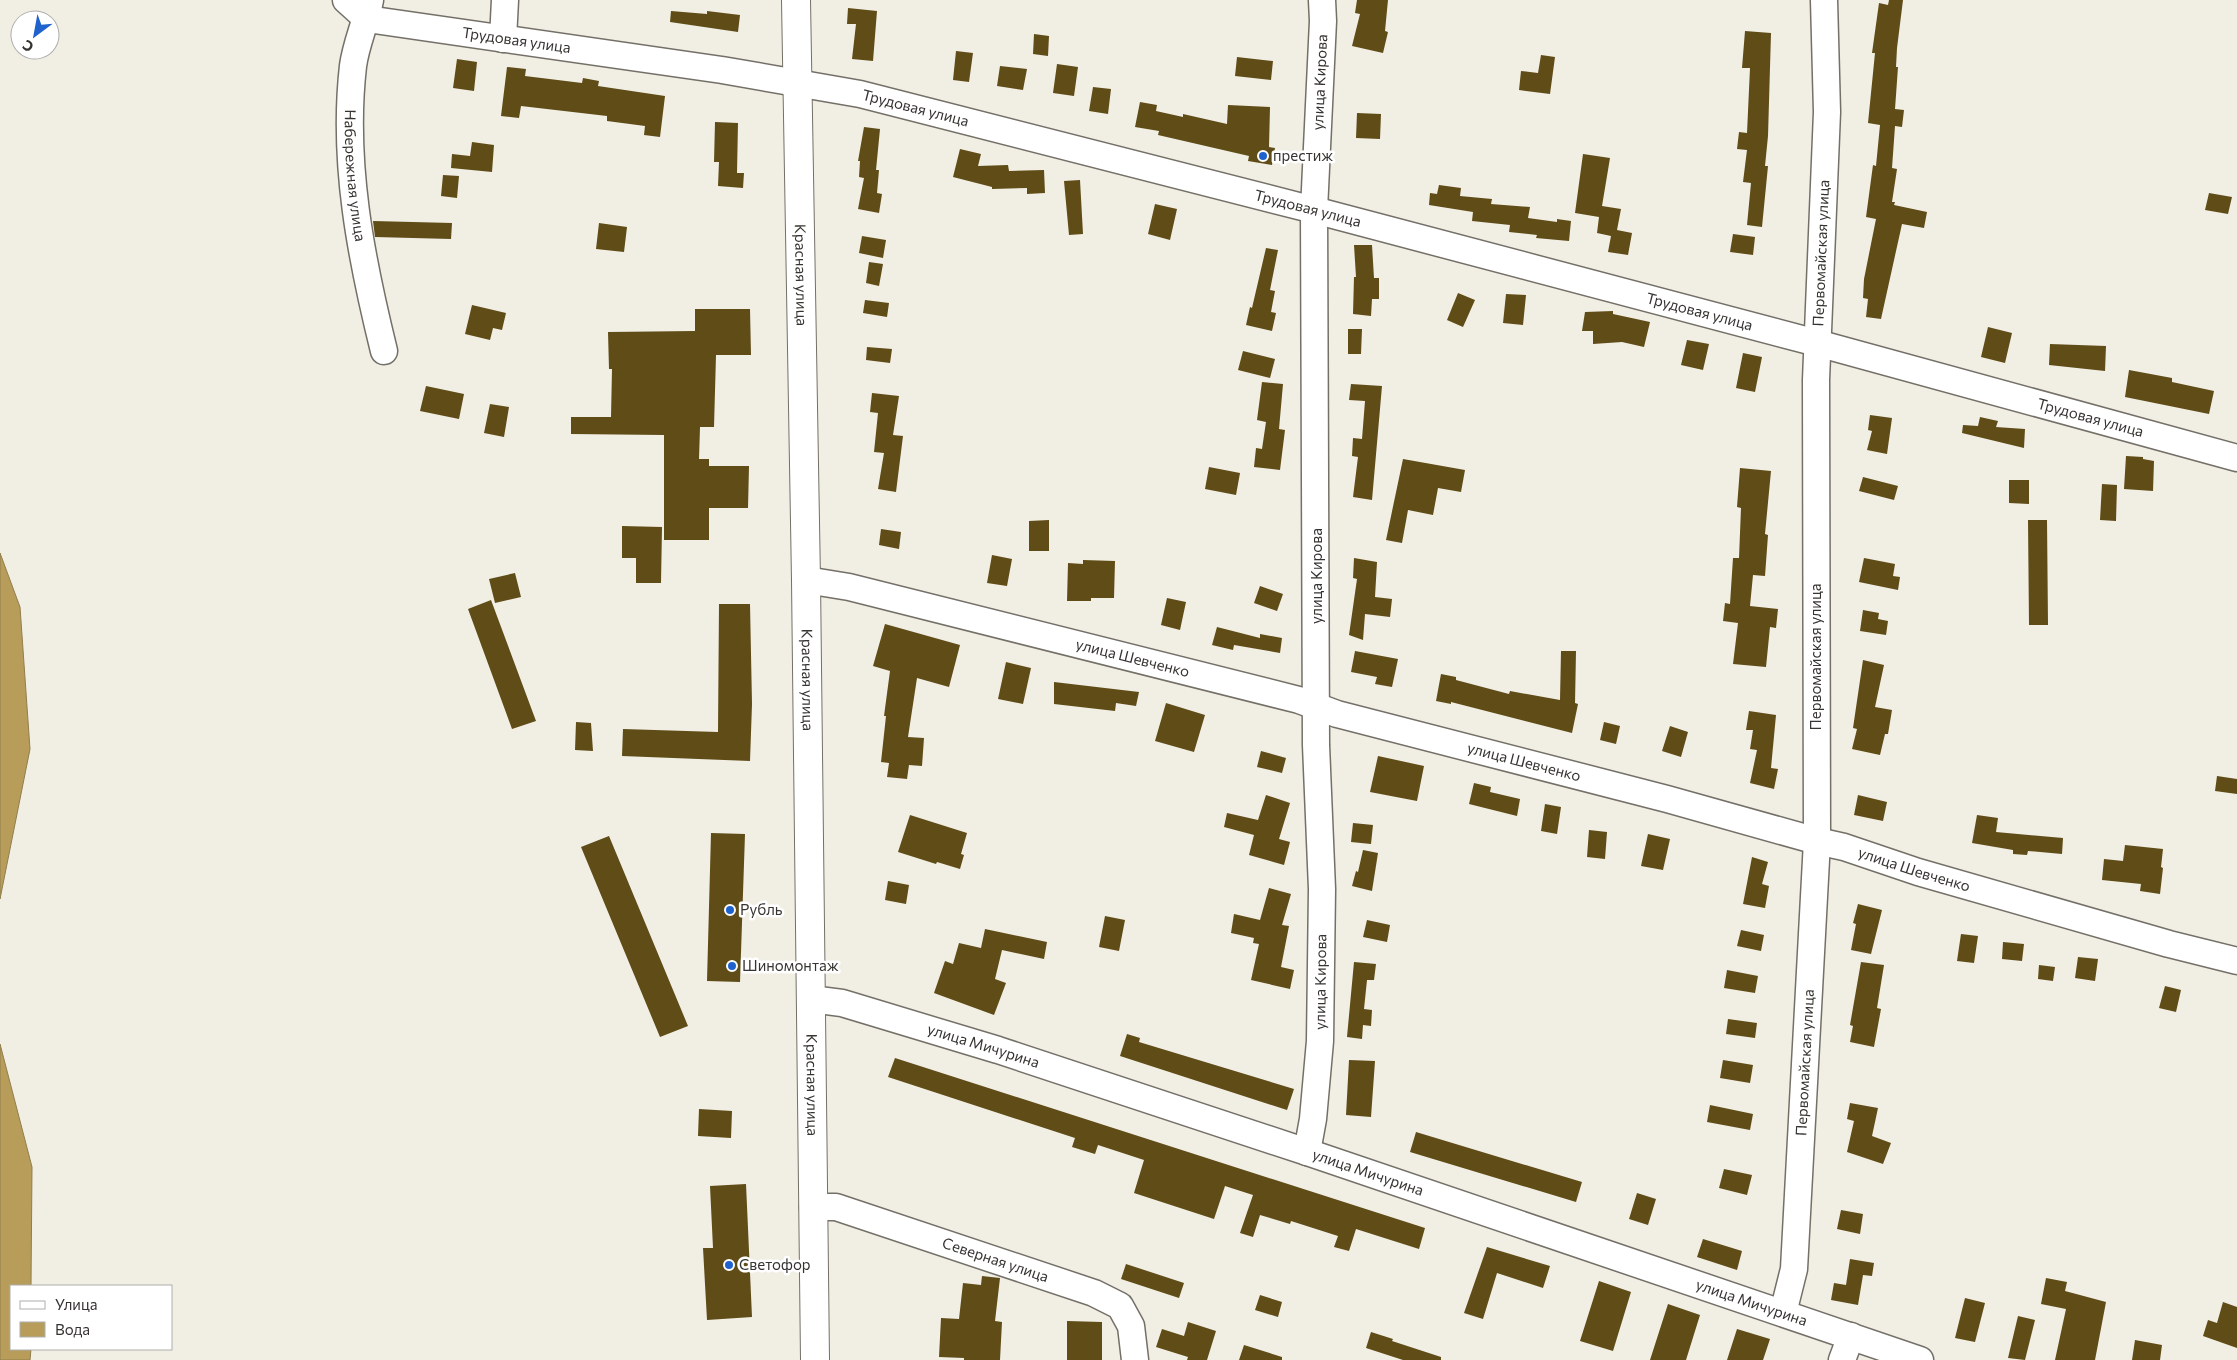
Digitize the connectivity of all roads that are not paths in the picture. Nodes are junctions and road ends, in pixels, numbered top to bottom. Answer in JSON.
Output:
{"nodes":[{"id":1,"x":346,"y":0,"type":"edge"},
{"id":2,"x":505,"y":0,"type":"edge"},
{"id":3,"x":796,"y":0,"type":"edge"},
{"id":4,"x":1322,"y":0,"type":"edge"},
{"id":5,"x":1824,"y":0,"type":"edge"},
{"id":6,"x":368,"y":10,"type":"edge"},
{"id":7,"x":503,"y":39,"type":"junction"},
{"id":8,"x":797,"y":83,"type":"junction"},
{"id":9,"x":1314,"y":210,"type":"junction"},
{"id":10,"x":1817,"y":343,"type":"junction"},
{"id":11,"x":384,"y":351,"type":"dead end"},
{"id":12,"x":2237,"y":458,"type":"edge"},
{"id":13,"x":806,"y":580,"type":"junction"},
{"id":14,"x":1318,"y":707,"type":"junction"},
{"id":15,"x":1817,"y":841,"type":"junction"},
{"id":16,"x":2237,"y":962,"type":"edge"},
{"id":17,"x":811,"y":999,"type":"junction"},
{"id":18,"x":1307,"y":1152,"type":"junction"},
{"id":19,"x":813,"y":1207,"type":"junction"},
{"id":20,"x":1783,"y":1313,"type":"junction"},
{"id":21,"x":1851,"y":1336,"type":"junction"},
{"id":22,"x":815,"y":1360,"type":"edge"},
{"id":23,"x":1135,"y":1360,"type":"edge"},
{"id":24,"x":1842,"y":1360,"type":"edge"},
{"id":25,"x":1920,"y":1360,"type":"edge"}],
"edges":[{"from":1,"to":6,"type":"street"},
{"from":2,"to":7,"type":"street"},
{"from":3,"to":8,"type":"main road","name":"Красная улица"},
{"from":4,"to":9,"type":"street","name":"улица Кирова"},
{"from":5,"to":10,"type":"street","name":"Первомайская улица"},
{"from":6,"to":7,"type":"street","name":"Трудовая улица"},
{"from":6,"to":11,"type":"street","name":"Набережная улица"},
{"from":7,"to":8,"type":"street","name":"Трудовая улица"},
{"from":8,"to":9,"type":"street","name":"Трудовая улица"},
{"from":8,"to":13,"type":"main road","name":"Красная улица"},
{"from":9,"to":10,"type":"street","name":"Трудовая улица"},
{"from":9,"to":14,"type":"street","name":"улица Кирова"},
{"from":10,"to":12,"type":"street","name":"Трудовая улица"},
{"from":10,"to":15,"type":"street","name":"Первомайская улица"},
{"from":13,"to":14,"type":"street","name":"улица Шевченко"},
{"from":13,"to":17,"type":"main road","name":"Красная улица"},
{"from":14,"to":15,"type":"street","name":"улица Шевченко"},
{"from":14,"to":18,"type":"street","name":"улица Кирова"},
{"from":15,"to":16,"type":"street","name":"улица Шевченко"},
{"from":15,"to":20,"type":"street","name":"Первомайская улица"},
{"from":17,"to":18,"type":"street","name":"улица Мичурина"},
{"from":17,"to":19,"type":"main road","name":"Красная улица"},
{"from":18,"to":20,"type":"street","name":"улица Мичурина"},
{"from":19,"to":22,"type":"main road","name":"Красная улица"},
{"from":19,"to":23,"type":"street","name":"Северная улица"},
{"from":20,"to":21,"type":"street","name":"улица Мичурина"},
{"from":21,"to":24,"type":"street"},
{"from":21,"to":25,"type":"street","name":"улица Мичурина"}]}
